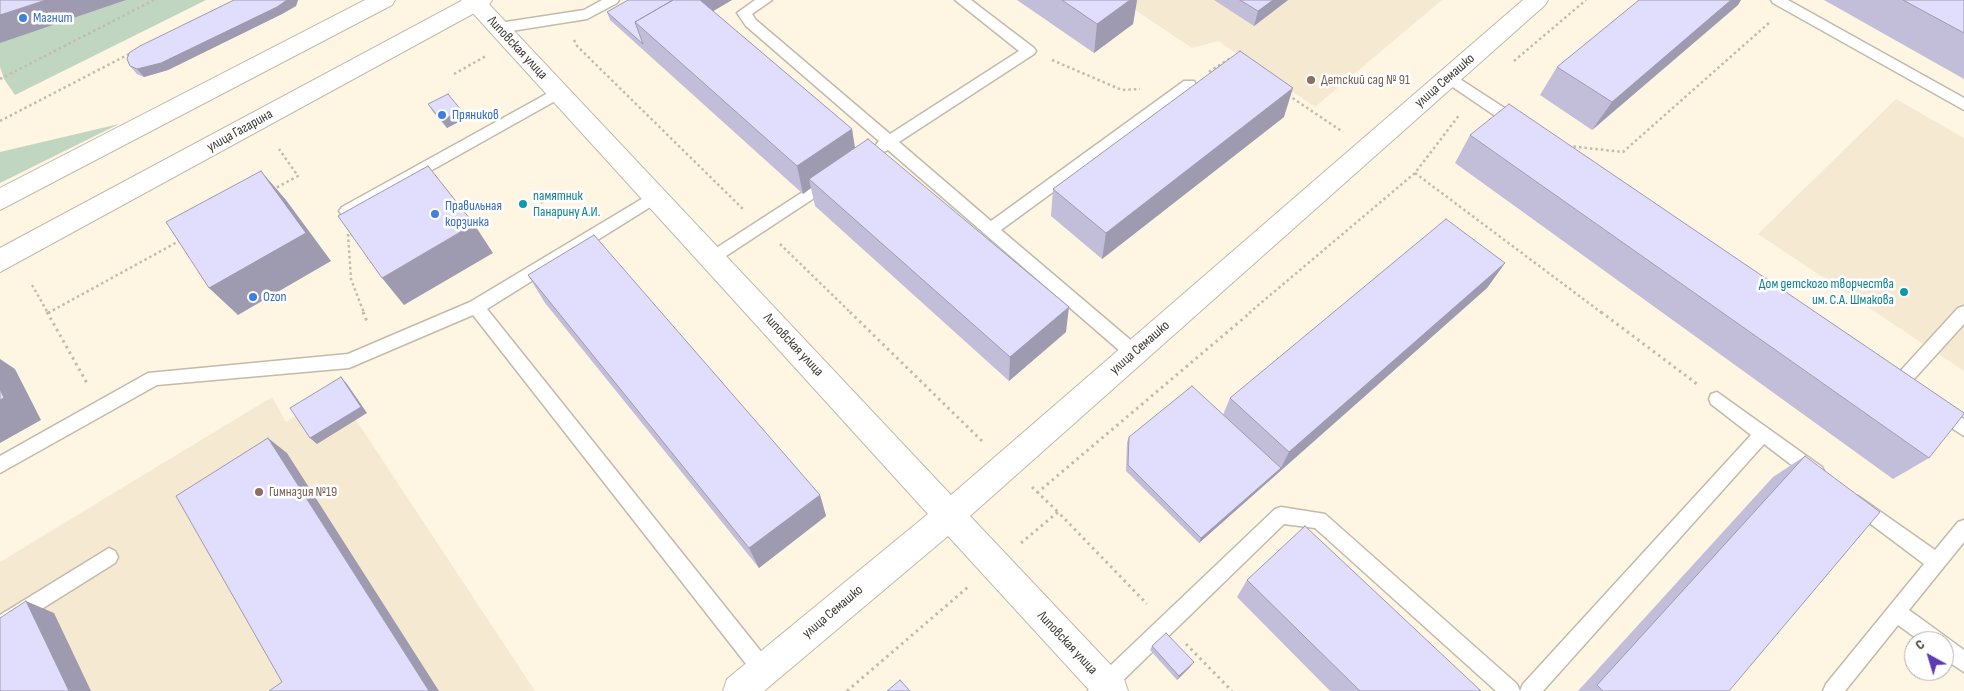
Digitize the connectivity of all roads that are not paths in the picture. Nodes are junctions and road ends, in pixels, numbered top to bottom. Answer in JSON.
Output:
{"nodes":[{"id":1,"x":384,"y":0,"type":"edge"},
{"id":2,"x":612,"y":0,"type":"edge"},
{"id":3,"x":765,"y":0,"type":"edge"},
{"id":4,"x":962,"y":0,"type":"edge"},
{"id":5,"x":1537,"y":0,"type":"edge"},
{"id":6,"x":476,"y":1,"type":"edge"},
{"id":7,"x":1783,"y":3,"type":"edge"},
{"id":8,"x":499,"y":28,"type":"junction"},
{"id":9,"x":1449,"y":77,"type":"junction"},
{"id":10,"x":1189,"y":85,"type":"dead end"},
{"id":11,"x":559,"y":92,"type":"junction"},
{"id":12,"x":1964,"y":105,"type":"edge"},
{"id":13,"x":890,"y":142,"type":"junction"},
{"id":14,"x":1548,"y":144,"type":"edge"},
{"id":15,"x":866,"y":157,"type":"edge"},
{"id":16,"x":841,"y":173,"type":"edge"},
{"id":17,"x":655,"y":197,"type":"junction"},
{"id":18,"x":0,"y":200,"type":"edge"},
{"id":19,"x":347,"y":211,"type":"edge"},
{"id":20,"x":991,"y":229,"type":"junction"},
{"id":21,"x":712,"y":258,"type":"junction"},
{"id":22,"x":0,"y":261,"type":"edge"},
{"id":23,"x":476,"y":307,"type":"junction"},
{"id":24,"x":1964,"y":313,"type":"edge"},
{"id":25,"x":1134,"y":353,"type":"junction"},
{"id":26,"x":1883,"y":373,"type":"edge"},
{"id":27,"x":1899,"y":384,"type":"junction"},
{"id":28,"x":1717,"y":399,"type":"road end"},
{"id":29,"x":1964,"y":428,"type":"edge"},
{"id":30,"x":1764,"y":434,"type":"junction"},
{"id":31,"x":0,"y":465,"type":"edge"},
{"id":32,"x":1826,"y":480,"type":"edge"},
{"id":33,"x":1842,"y":492,"type":"edge"},
{"id":34,"x":950,"y":515,"type":"junction"},
{"id":35,"x":1964,"y":528,"type":"edge"},
{"id":36,"x":109,"y":557,"type":"dead end"},
{"id":37,"x":1936,"y":562,"type":"junction"},
{"id":38,"x":1896,"y":612,"type":"junction"},
{"id":39,"x":0,"y":626,"type":"edge"},
{"id":40,"x":1922,"y":631,"type":"edge"},
{"id":41,"x":764,"y":670,"type":"junction"},
{"id":42,"x":1105,"y":689,"type":"edge"},
{"id":43,"x":739,"y":691,"type":"edge"},
{"id":44,"x":1510,"y":691,"type":"edge"},
{"id":45,"x":1530,"y":691,"type":"edge"},
{"id":46,"x":1833,"y":691,"type":"edge"}],
"edges":[{"from":1,"to":18,"type":"street"},
{"from":2,"to":8,"type":"lane"},
{"from":3,"to":13,"type":"lane"},
{"from":4,"to":13,"type":"lane"},
{"from":5,"to":9,"type":"street","name":"улица Семашко"},
{"from":6,"to":8,"type":"street","name":"Липовская улица"},
{"from":6,"to":22,"type":"street","name":"улица Гагарина"},
{"from":7,"to":12,"type":"lane"},
{"from":8,"to":11,"type":"street","name":"Липовская улица"},
{"from":9,"to":14,"type":"lane"},
{"from":9,"to":25,"type":"street","name":"улица Семашко"},
{"from":10,"to":20,"type":"lane"},
{"from":11,"to":17,"type":"street","name":"Липовская улица"},
{"from":11,"to":19,"type":"lane"},
{"from":13,"to":15,"type":"lane"},
{"from":13,"to":20,"type":"lane"},
{"from":16,"to":21,"type":"lane"},
{"from":17,"to":21,"type":"street","name":"Липовская улица"},
{"from":17,"to":23,"type":"lane"},
{"from":20,"to":25,"type":"lane"},
{"from":21,"to":34,"type":"street","name":"Липовская улица"},
{"from":23,"to":31,"type":"lane"},
{"from":23,"to":41,"type":"lane"},
{"from":24,"to":27,"type":"lane"},
{"from":25,"to":34,"type":"street","name":"улица Семашко"},
{"from":26,"to":27,"type":"lane"},
{"from":27,"to":29,"type":"lane"},
{"from":28,"to":30,"type":"lane"},
{"from":30,"to":32,"type":"lane"},
{"from":30,"to":45,"type":"lane"},
{"from":33,"to":37,"type":"lane"},
{"from":34,"to":41,"type":"street","name":"улица Семашко"},
{"from":34,"to":42,"type":"street","name":"Липовская улица"},
{"from":35,"to":37,"type":"lane"},
{"from":36,"to":39,"type":"lane"},
{"from":37,"to":38,"type":"lane"},
{"from":38,"to":40,"type":"lane"},
{"from":38,"to":46,"type":"lane"},
{"from":41,"to":43,"type":"street","name":"улица Семашко"},
{"from":42,"to":44,"type":"lane"}]}
